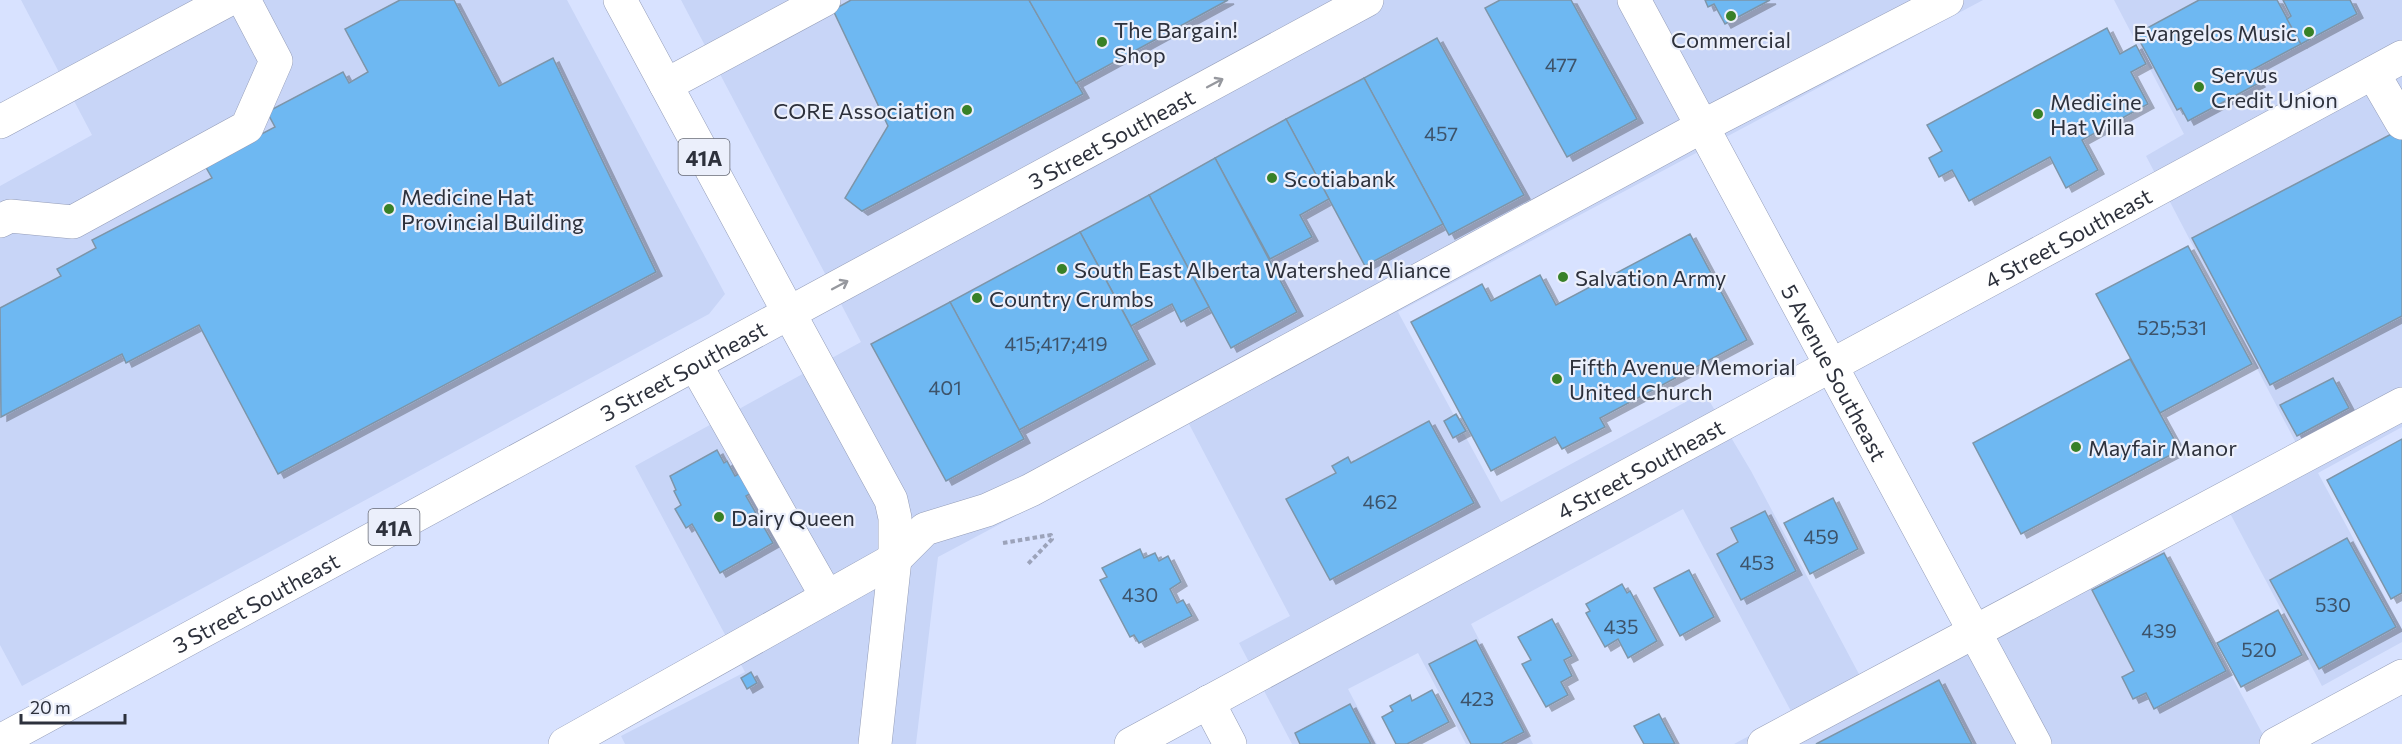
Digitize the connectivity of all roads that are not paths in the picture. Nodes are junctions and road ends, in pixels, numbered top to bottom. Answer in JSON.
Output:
{"nodes":[{"id":1,"x":228,"y":0,"type":"edge"},
{"id":2,"x":244,"y":0,"type":"edge"},
{"id":3,"x":620,"y":0,"type":"edge"},
{"id":4,"x":824,"y":0,"type":"edge"},
{"id":5,"x":1367,"y":0,"type":"edge"},
{"id":6,"x":1634,"y":0,"type":"edge"},
{"id":7,"x":1947,"y":0,"type":"edge"},
{"id":8,"x":2402,"y":57,"type":"edge"},
{"id":9,"x":2373,"y":73,"type":"junction"},
{"id":10,"x":666,"y":85,"type":"junction"},
{"id":11,"x":0,"y":122,"type":"edge"},
{"id":12,"x":2402,"y":123,"type":"edge"},
{"id":13,"x":1703,"y":126,"type":"junction"},
{"id":14,"x":0,"y":221,"type":"edge"},
{"id":15,"x":789,"y":313,"type":"junction"},
{"id":16,"x":695,"y":364,"type":"junction"},
{"id":17,"x":1832,"y":366,"type":"junction"},
{"id":18,"x":2402,"y":404,"type":"edge"},
{"id":19,"x":895,"y":559,"type":"junction"},
{"id":20,"x":827,"y":597,"type":"junction"},
{"id":21,"x":1974,"y":631,"type":"junction"},
{"id":22,"x":2402,"y":676,"type":"edge"},
{"id":23,"x":1208,"y":702,"type":"junction"},
{"id":24,"x":5,"y":736,"type":"edge"},
{"id":25,"x":566,"y":744,"type":"edge"},
{"id":26,"x":875,"y":744,"type":"edge"},
{"id":27,"x":1131,"y":744,"type":"edge"},
{"id":28,"x":1230,"y":744,"type":"edge"},
{"id":29,"x":1764,"y":744,"type":"edge"},
{"id":30,"x":2035,"y":744,"type":"edge"},
{"id":31,"x":2276,"y":744,"type":"edge"}],
"edges":[{"from":1,"to":11,"type":"street"},
{"from":2,"to":14,"type":"street"},
{"from":3,"to":10,"type":"street","number":"41A"},
{"from":4,"to":10,"type":"street"},
{"from":15,"to":5,"type":"street","name":"3 Street Southeast","one_way":true},
{"from":6,"to":13,"type":"street","name":"5 Avenue Southeast"},
{"from":7,"to":13,"type":"street"},
{"from":8,"to":9,"type":"street","name":"4 Street Southeast"},
{"from":9,"to":12,"type":"street"},
{"from":9,"to":17,"type":"street","name":"4 Street Southeast"},
{"from":10,"to":15,"type":"street","number":"41A"},
{"from":13,"to":17,"type":"street","name":"5 Avenue Southeast"},
{"from":13,"to":19,"type":"street"},
{"from":15,"to":16,"type":"street","name":"3 Street Southeast","number":"41A"},
{"from":15,"to":19,"type":"street"},
{"from":16,"to":20,"type":"street"},
{"from":16,"to":24,"type":"street","name":"3 Street Southeast","number":"41A"},
{"from":17,"to":21,"type":"street","name":"5 Avenue Southeast"},
{"from":17,"to":23,"type":"street","name":"4 Street Southeast"},
{"from":18,"to":21,"type":"street"},
{"from":19,"to":20,"type":"street"},
{"from":19,"to":26,"type":"street"},
{"from":20,"to":25,"type":"street"},
{"from":21,"to":29,"type":"street"},
{"from":21,"to":30,"type":"street","name":"5 Avenue Southeast"},
{"from":22,"to":31,"type":"street"},
{"from":23,"to":27,"type":"street","name":"4 Street Southeast"},
{"from":23,"to":28,"type":"street"}]}
